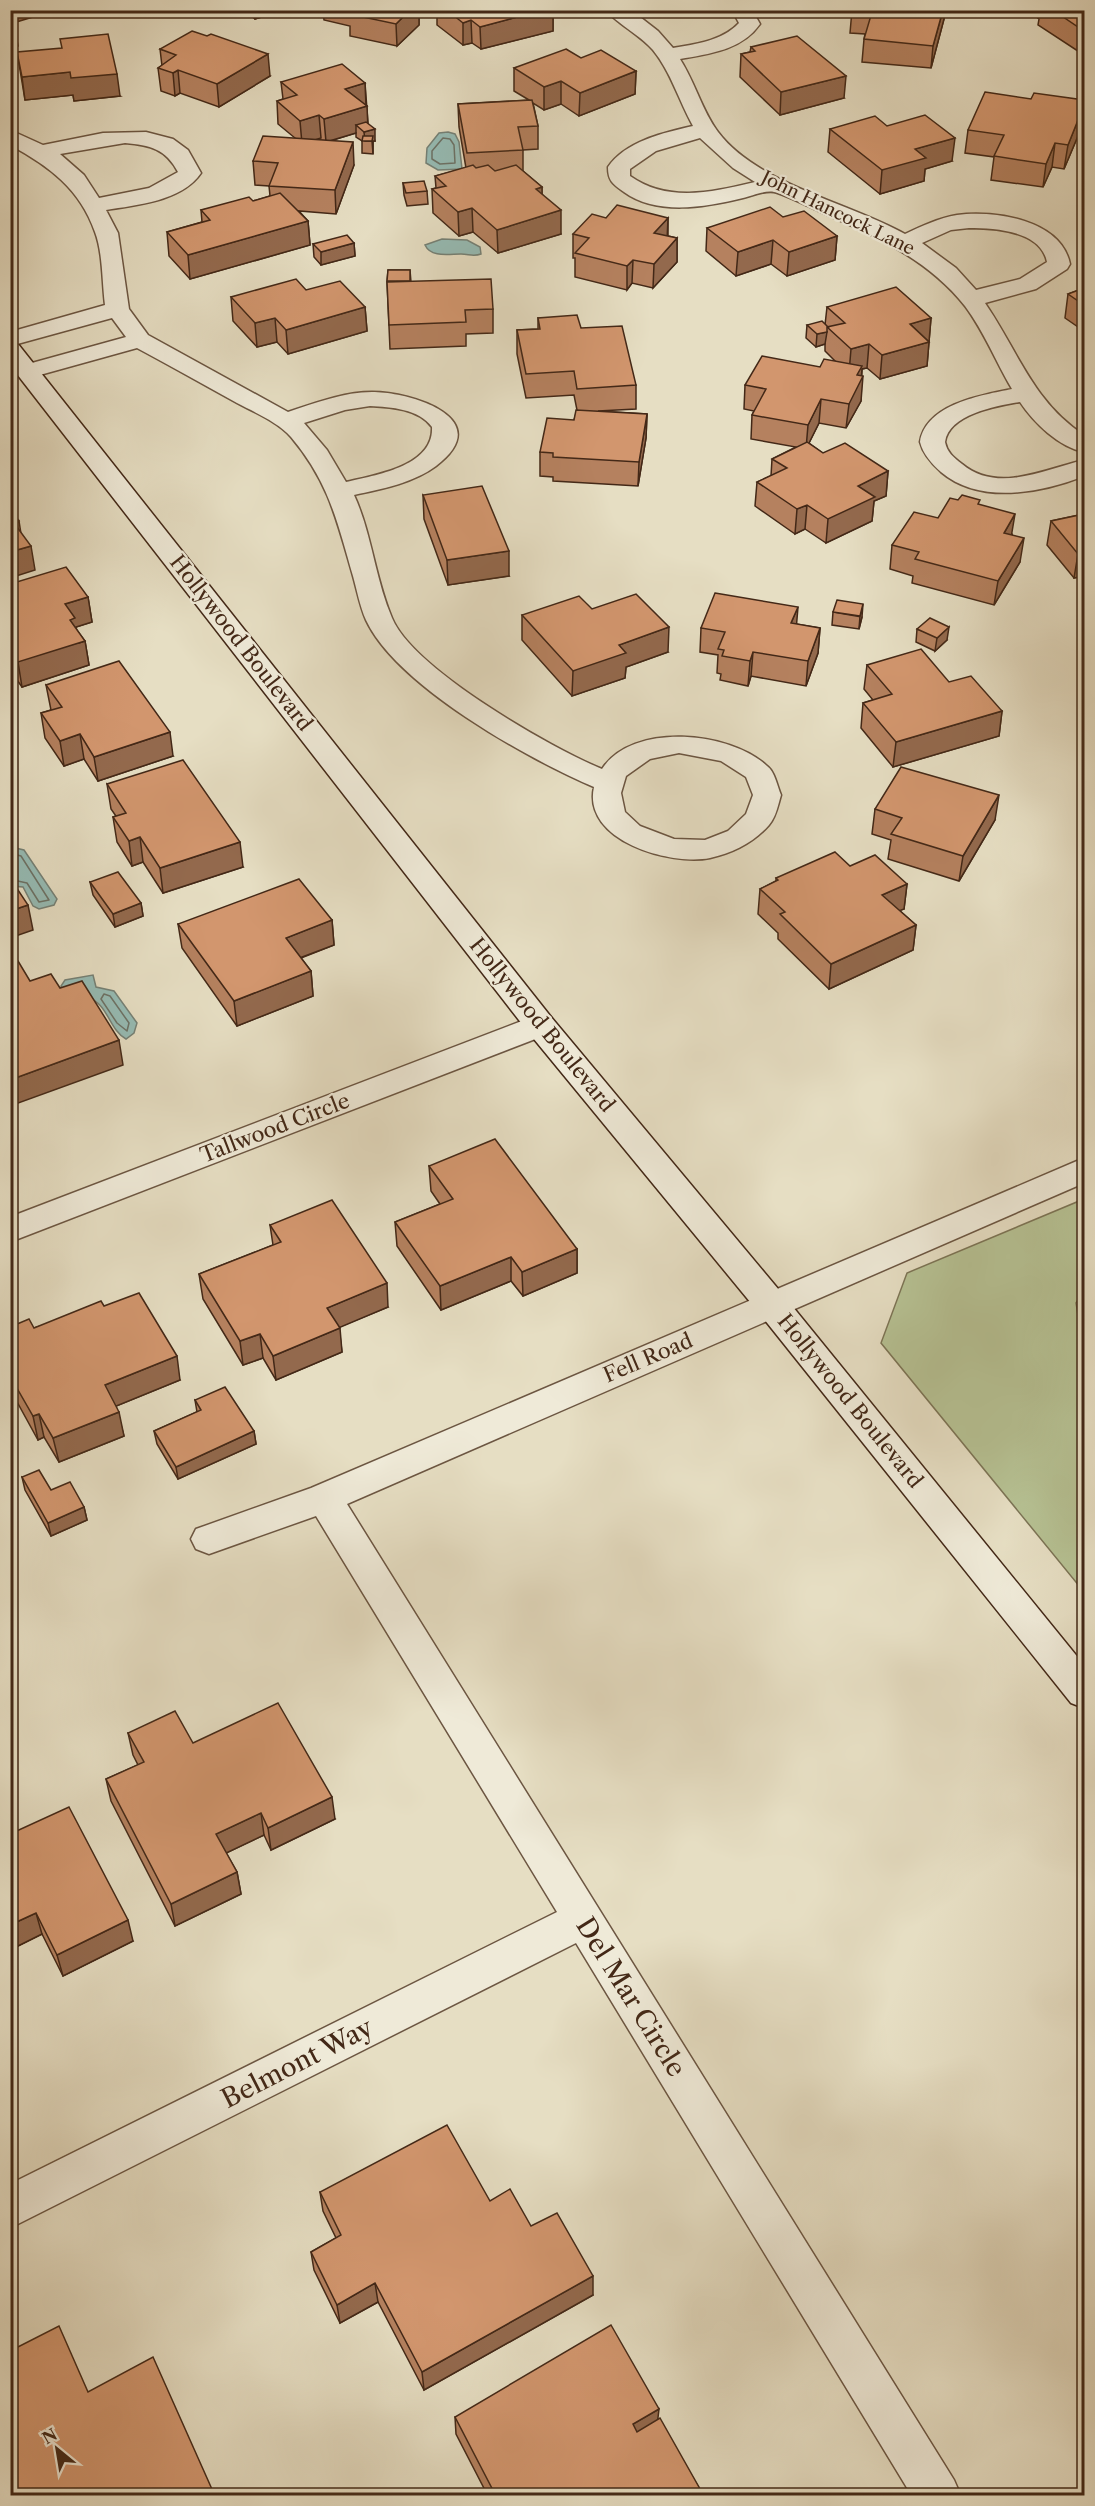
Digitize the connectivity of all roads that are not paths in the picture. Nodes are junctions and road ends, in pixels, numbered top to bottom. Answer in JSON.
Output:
{"nodes":[{"id":1,"x":616,"y":10,"type":"edge"},
{"id":2,"x":742,"y":10,"type":"edge"},
{"id":3,"x":669,"y":55,"type":"junction"},
{"id":4,"x":706,"y":130,"type":"junction"},
{"id":5,"x":10,"y":136,"type":"edge"},
{"id":6,"x":41,"y":152,"type":"junction"},
{"id":7,"x":777,"y":184,"type":"junction"},
{"id":8,"x":93,"y":206,"type":"junction"},
{"id":9,"x":904,"y":243,"type":"junction"},
{"id":10,"x":969,"y":298,"type":"junction"},
{"id":11,"x":117,"y":309,"type":"junction"},
{"id":12,"x":10,"y":339,"type":"edge"},
{"id":13,"x":140,"y":340,"type":"junction"},
{"id":14,"x":10,"y":349,"type":"edge"},
{"id":15,"x":28,"y":371,"type":"junction"},
{"id":16,"x":1028,"y":394,"type":"junction"},
{"id":17,"x":285,"y":422,"type":"junction"},
{"id":18,"x":1084,"y":445,"type":"edge"},
{"id":19,"x":1084,"y":467,"type":"edge"},
{"id":20,"x":340,"y":491,"type":"junction"},
{"id":21,"x":607,"y":782,"type":"junction"},
{"id":22,"x":540,"y":1025,"type":"junction"},
{"id":23,"x":1084,"y":1170,"type":"edge"},
{"id":24,"x":10,"y":1230,"type":"edge"},
{"id":25,"x":772,"y":1305,"type":"junction"},
{"id":26,"x":324,"y":1498,"type":"junction"},
{"id":27,"x":209,"y":1539,"type":"dead end"},
{"id":28,"x":1084,"y":1692,"type":"edge"},
{"id":29,"x":583,"y":1919,"type":"junction"},
{"id":30,"x":10,"y":2207,"type":"edge"},
{"id":31,"x":938,"y":2496,"type":"edge"}],
"edges":[{"from":1,"to":3,"type":"street","name":"John Hancock Lane"},
{"from":2,"to":3,"type":"street"},
{"from":3,"to":4,"type":"street","name":"John Hancock Lane"},
{"from":4,"to":7,"type":"street","name":"John Hancock Lane"},
{"from":4,"to":7,"type":"street"},
{"from":5,"to":6,"type":"street"},
{"from":6,"to":8,"type":"street"},
{"from":6,"to":8,"type":"street"},
{"from":7,"to":9,"type":"street","name":"John Hancock Lane"},
{"from":8,"to":11,"type":"street"},
{"from":9,"to":10,"type":"street","name":"John Hancock Lane"},
{"from":9,"to":10,"type":"street"},
{"from":10,"to":16,"type":"street","name":"John Hancock Lane"},
{"from":11,"to":12,"type":"street"},
{"from":11,"to":13,"type":"street"},
{"from":13,"to":15,"type":"street"},
{"from":13,"to":17,"type":"street"},
{"from":14,"to":15,"type":"street","name":"Hollywood Boulevard"},
{"from":15,"to":22,"type":"street","name":"Hollywood Boulevard"},
{"from":16,"to":18,"type":"street","name":"John Hancock Lane"},
{"from":16,"to":19,"type":"street"},
{"from":17,"to":20,"type":"street"},
{"from":17,"to":20,"type":"street"},
{"from":20,"to":21,"type":"street"},
{"from":21,"to":21,"type":"street"},
{"from":22,"to":24,"type":"street","name":"Tallwood Circle"},
{"from":22,"to":25,"type":"street","name":"Hollywood Boulevard"},
{"from":23,"to":25,"type":"street","name":"Fell Road"},
{"from":25,"to":26,"type":"street","name":"Fell Road"},
{"from":25,"to":28,"type":"street","name":"Hollywood Boulevard"},
{"from":26,"to":27,"type":"street","name":"Fell Road"},
{"from":26,"to":29,"type":"street","name":"Del Mar Circle"},
{"from":29,"to":30,"type":"street","name":"Belmont Way"},
{"from":29,"to":31,"type":"street","name":"Del Mar Circle"}]}
